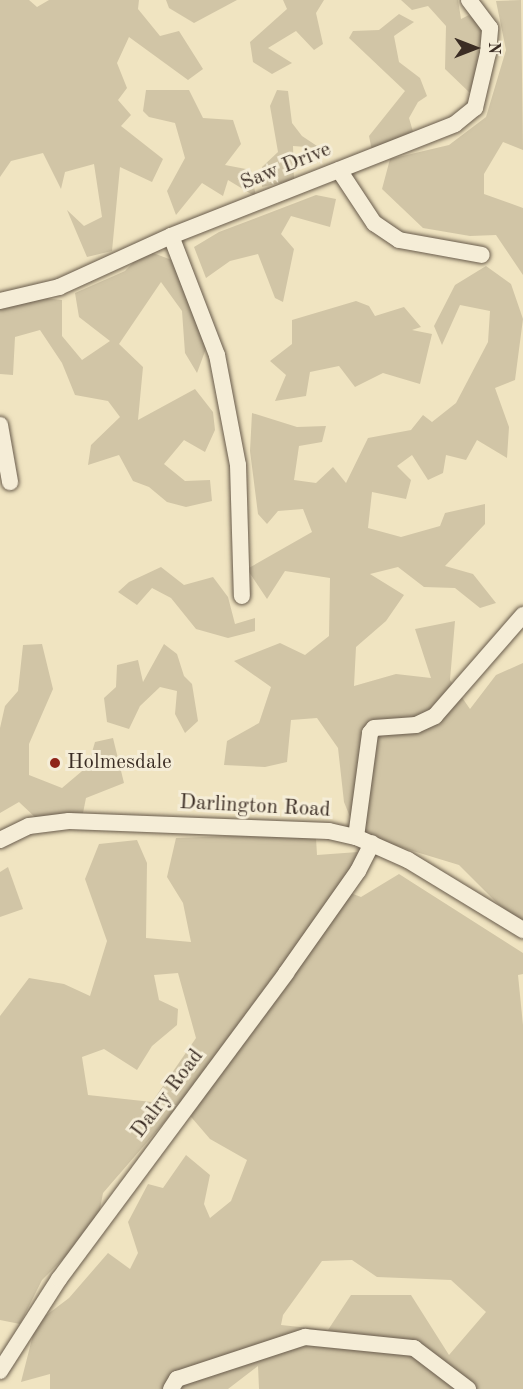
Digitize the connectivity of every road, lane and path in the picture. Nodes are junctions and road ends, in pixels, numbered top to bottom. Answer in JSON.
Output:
{"nodes":[{"id":1,"x":469,"y":0,"type":"edge"},
{"id":2,"x":339,"y":170,"type":"junction"},
{"id":3,"x":171,"y":236,"type":"junction"},
{"id":4,"x":482,"y":255,"type":"dead end"},
{"id":5,"x":0,"y":302,"type":"edge"},
{"id":6,"x":0,"y":425,"type":"edge"},
{"id":7,"x":10,"y":482,"type":"dead end"},
{"id":8,"x":242,"y":596,"type":"dead end"},
{"id":9,"x":523,"y":615,"type":"edge"},
{"id":10,"x":0,"y":840,"type":"edge"},
{"id":11,"x":364,"y":840,"type":"junction"},
{"id":12,"x":523,"y":930,"type":"edge"},
{"id":13,"x":0,"y":1371,"type":"edge"},
{"id":14,"x":171,"y":1389,"type":"edge"},
{"id":15,"x":468,"y":1389,"type":"edge"}],
"edges":[{"from":1,"to":2,"type":"street","name":"Saw Drive"},
{"from":2,"to":3,"type":"street","name":"Saw Drive"},
{"from":2,"to":4,"type":"street"},
{"from":3,"to":5,"type":"street","name":"Saw Drive"},
{"from":3,"to":8,"type":"street"},
{"from":6,"to":7,"type":"street"},
{"from":9,"to":11,"type":"street","name":"Dalry Road"},
{"from":10,"to":11,"type":"street","name":"Darlington Road"},
{"from":11,"to":12,"type":"street","name":"Darlington Road"},
{"from":11,"to":13,"type":"street","name":"Dalry Road"},
{"from":14,"to":15,"type":"street"}]}
